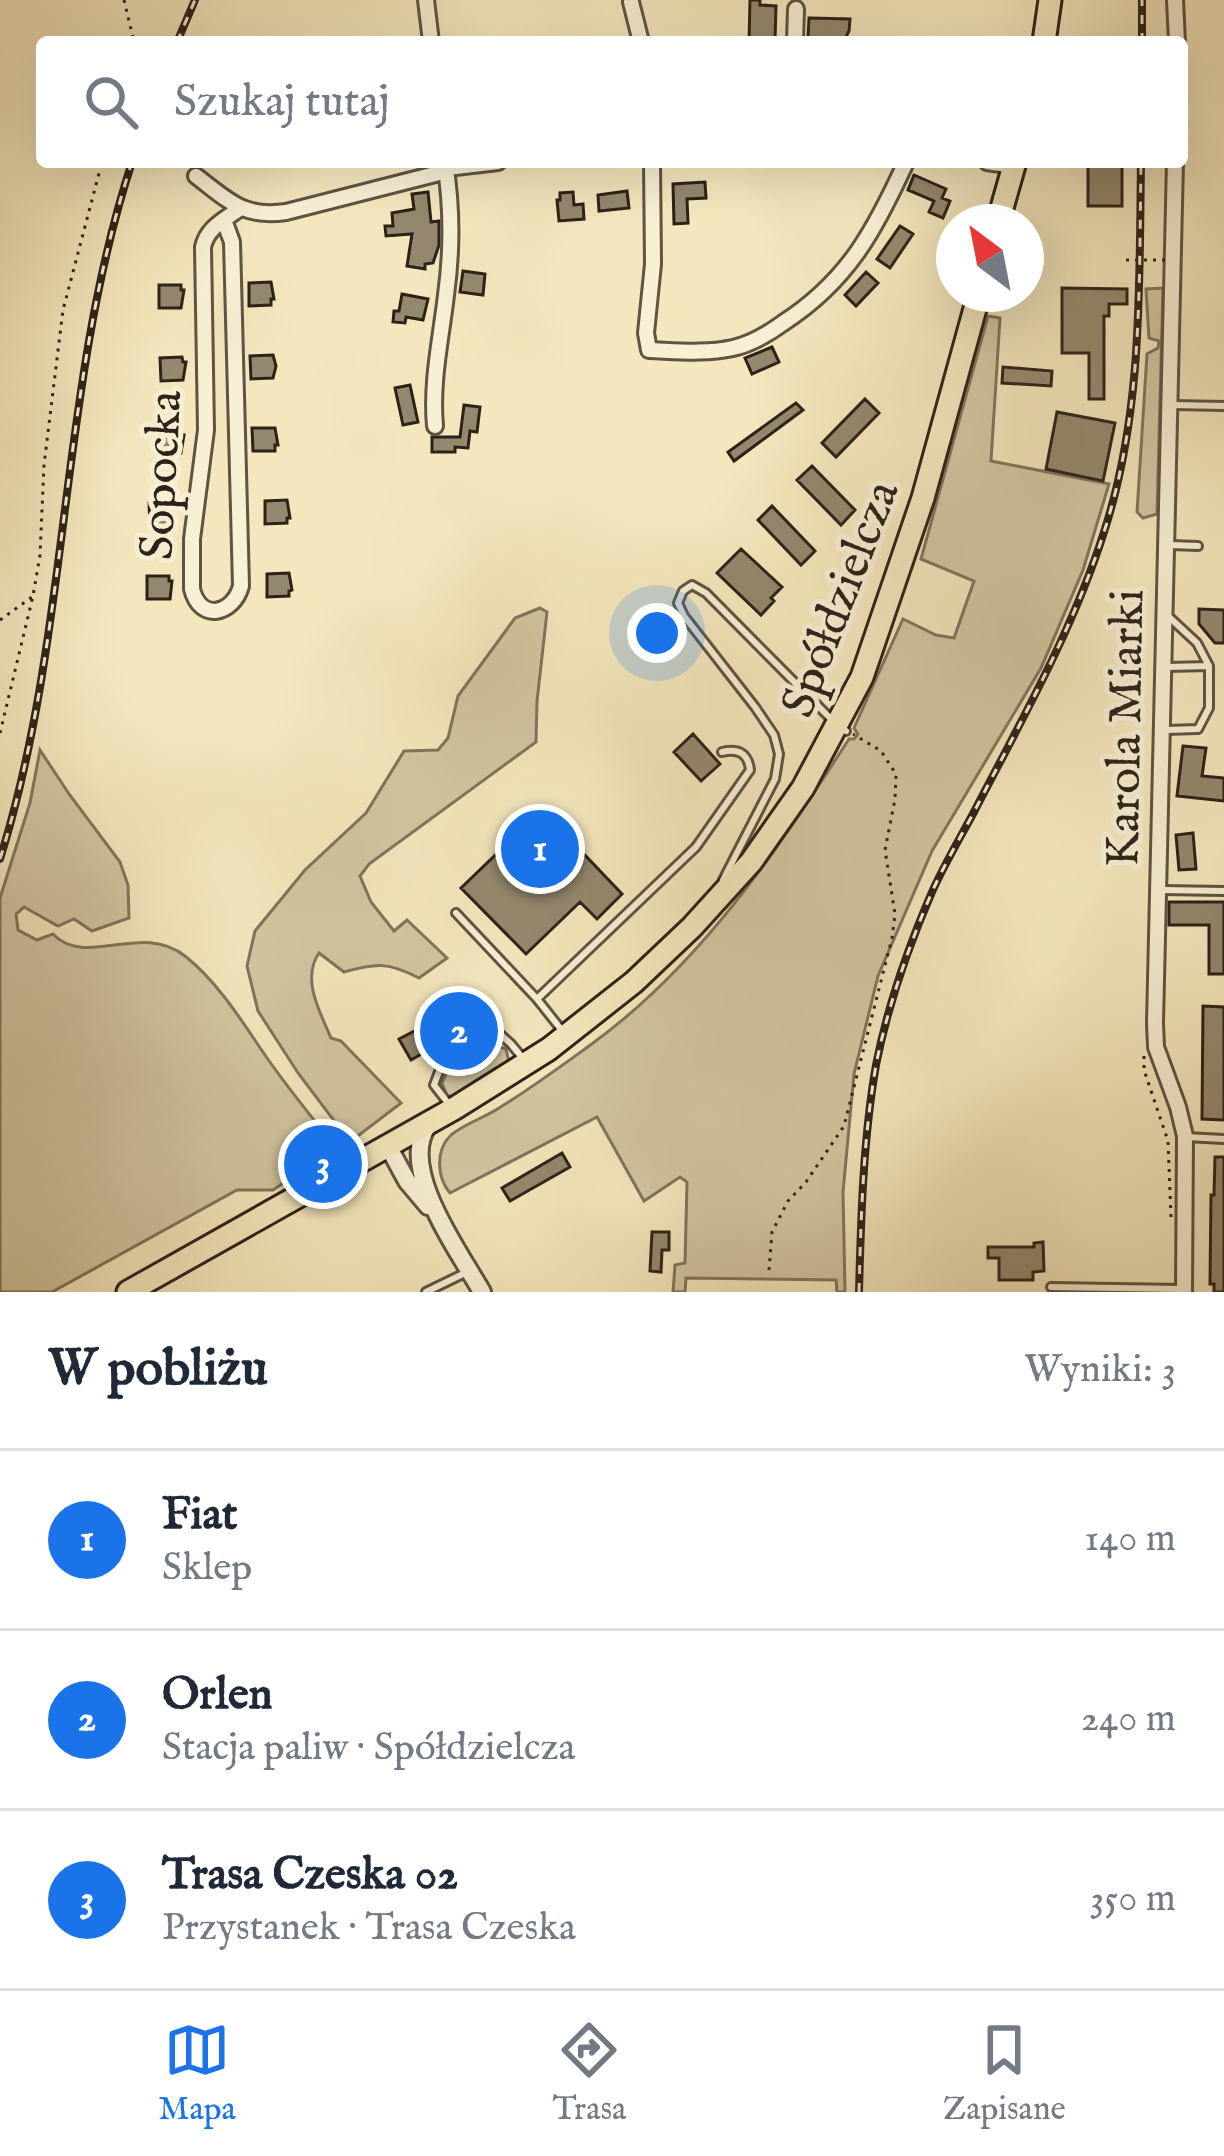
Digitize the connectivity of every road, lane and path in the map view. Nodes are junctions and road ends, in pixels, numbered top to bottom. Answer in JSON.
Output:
{"nodes":[{"id":1,"x":124,"y":0,"type":"edge"},
{"id":2,"x":426,"y":0,"type":"edge"},
{"id":3,"x":1050,"y":0,"type":"edge"},
{"id":4,"x":1060,"y":0,"type":"edge"},
{"id":5,"x":1175,"y":0,"type":"edge"},
{"id":6,"x":631,"y":2,"type":"edge"},
{"id":7,"x":796,"y":9,"type":"dead end"},
{"id":8,"x":1045,"y":35,"type":"edge"},
{"id":9,"x":133,"y":36,"type":"edge"},
{"id":10,"x":429,"y":36,"type":"edge"},
{"id":11,"x":640,"y":36,"type":"edge"},
{"id":12,"x":794,"y":36,"type":"edge"},
{"id":13,"x":1177,"y":36,"type":"edge"},
{"id":14,"x":100,"y":168,"type":"edge"},
{"id":15,"x":442,"y":168,"type":"edge"},
{"id":16,"x":446,"y":168,"type":"edge"},
{"id":17,"x":652,"y":168,"type":"edge"},
{"id":18,"x":903,"y":168,"type":"edge"},
{"id":19,"x":1013,"y":168,"type":"edge"},
{"id":20,"x":1175,"y":168,"type":"edge"},
{"id":21,"x":196,"y":176,"type":"dead end"},
{"id":22,"x":1003,"y":204,"type":"edge"},
{"id":23,"x":239,"y":209,"type":"junction"},
{"id":24,"x":224,"y":220,"type":"junction"},
{"id":25,"x":1126,"y":260,"type":"dead end"},
{"id":26,"x":1165,"y":260,"type":"dead end"},
{"id":27,"x":974,"y":312,"type":"edge"},
{"id":28,"x":1169,"y":404,"type":"junction"},
{"id":29,"x":1224,"y":406,"type":"edge"},
{"id":30,"x":436,"y":426,"type":"dead end"},
{"id":31,"x":1166,"y":544,"type":"junction"},
{"id":32,"x":1198,"y":546,"type":"dead end"},
{"id":33,"x":34,"y":596,"type":"junction"},
{"id":34,"x":1165,"y":613,"type":"junction"},
{"id":35,"x":0,"y":620,"type":"edge"},
{"id":36,"x":1209,"y":666,"type":"junction"},
{"id":37,"x":1163,"y":667,"type":"junction"},
{"id":38,"x":1211,"y":689,"type":"junction"},
{"id":39,"x":1224,"y":689,"type":"edge"},
{"id":40,"x":842,"y":728,"type":"junction"},
{"id":41,"x":1162,"y":730,"type":"junction"},
{"id":42,"x":0,"y":733,"type":"edge"},
{"id":43,"x":722,"y":752,"type":"dead end"},
{"id":44,"x":1158,"y":890,"type":"junction"},
{"id":45,"x":1224,"y":890,"type":"edge"},
{"id":46,"x":722,"y":895,"type":"junction"},
{"id":47,"x":456,"y":913,"type":"dead end"},
{"id":48,"x":537,"y":1000,"type":"junction"},
{"id":49,"x":566,"y":1036,"type":"junction"},
{"id":50,"x":527,"y":1064,"type":"junction"},
{"id":51,"x":434,"y":1085,"type":"junction"},
{"id":52,"x":438,"y":1110,"type":"junction"},
{"id":53,"x":1185,"y":1136,"type":"junction"},
{"id":54,"x":1224,"y":1139,"type":"edge"},
{"id":55,"x":388,"y":1146,"type":"junction"},
{"id":56,"x":422,"y":1176,"type":"junction"},
{"id":57,"x":437,"y":1215,"type":"junction"},
{"id":58,"x":470,"y":1270,"type":"junction"},
{"id":59,"x":769,"y":1270,"type":"dead end"},
{"id":60,"x":1051,"y":1287,"type":"dead end"},
{"id":61,"x":1184,"y":1290,"type":"edge"},
{"id":62,"x":128,"y":1292,"type":"edge"},
{"id":63,"x":426,"y":1292,"type":"edge"},
{"id":64,"x":482,"y":1292,"type":"edge"}],
"edges":[{"from":1,"to":9,"type":"path"},
{"from":2,"to":10,"type":"street"},
{"from":3,"to":8,"type":"main road"},
{"from":4,"to":8,"type":"street"},
{"from":5,"to":13,"type":"street"},
{"from":6,"to":11,"type":"street"},
{"from":7,"to":12,"type":"street"},
{"from":14,"to":33,"type":"path"},
{"from":15,"to":23,"type":"street"},
{"from":16,"to":30,"type":"street"},
{"from":17,"to":18,"type":"street"},
{"from":19,"to":22,"type":"main road"},
{"from":20,"to":28,"type":"street","name":"Karola Miarki"},
{"from":21,"to":23,"type":"street"},
{"from":23,"to":24,"type":"street"},
{"from":24,"to":24,"type":"street","name":"Sopocka"},
{"from":25,"to":26,"type":"path","bridge":true},
{"from":27,"to":40,"type":"main road","name":"Spółdzielcza"},
{"from":28,"to":29,"type":"lane"},
{"from":28,"to":31,"type":"street","name":"Karola Miarki"},
{"from":31,"to":32,"type":"lane"},
{"from":31,"to":34,"type":"street","name":"Karola Miarki"},
{"from":33,"to":35,"type":"path"},
{"from":33,"to":42,"type":"path"},
{"from":34,"to":36,"type":"lane"},
{"from":34,"to":37,"type":"street","name":"Karola Miarki"},
{"from":36,"to":37,"type":"lane"},
{"from":36,"to":38,"type":"lane"},
{"from":37,"to":41,"type":"street","name":"Karola Miarki"},
{"from":38,"to":39,"type":"lane"},
{"from":38,"to":41,"type":"lane"},
{"from":40,"to":46,"type":"main road","name":"Spółdzielcza"},
{"from":40,"to":46,"type":"lane"},
{"from":40,"to":59,"type":"path"},
{"from":41,"to":44,"type":"street","name":"Karola Miarki"},
{"from":43,"to":48,"type":"lane"},
{"from":44,"to":45,"type":"lane"},
{"from":44,"to":53,"type":"street","name":"Karola Miarki"},
{"from":46,"to":49,"type":"main road","name":"Spółdzielcza"},
{"from":47,"to":48,"type":"lane"},
{"from":48,"to":49,"type":"lane"},
{"from":49,"to":50,"type":"main road","name":"Spółdzielcza"},
{"from":50,"to":51,"type":"lane"},
{"from":50,"to":52,"type":"main road","name":"Spółdzielcza"},
{"from":51,"to":52,"type":"lane"},
{"from":51,"to":52,"type":"lane"},
{"from":52,"to":55,"type":"main road","name":"Spółdzielcza"},
{"from":52,"to":56,"type":"street"},
{"from":53,"to":54,"type":"lane"},
{"from":53,"to":61,"type":"street","name":"Karola Miarki"},
{"from":55,"to":56,"type":"street"},
{"from":55,"to":57,"type":"street"},
{"from":55,"to":62,"type":"main road","name":"Spółdzielcza"},
{"from":56,"to":57,"type":"street"},
{"from":57,"to":58,"type":"street"},
{"from":58,"to":63,"type":"lane"},
{"from":58,"to":64,"type":"street"},
{"from":60,"to":61,"type":"lane"}]}
